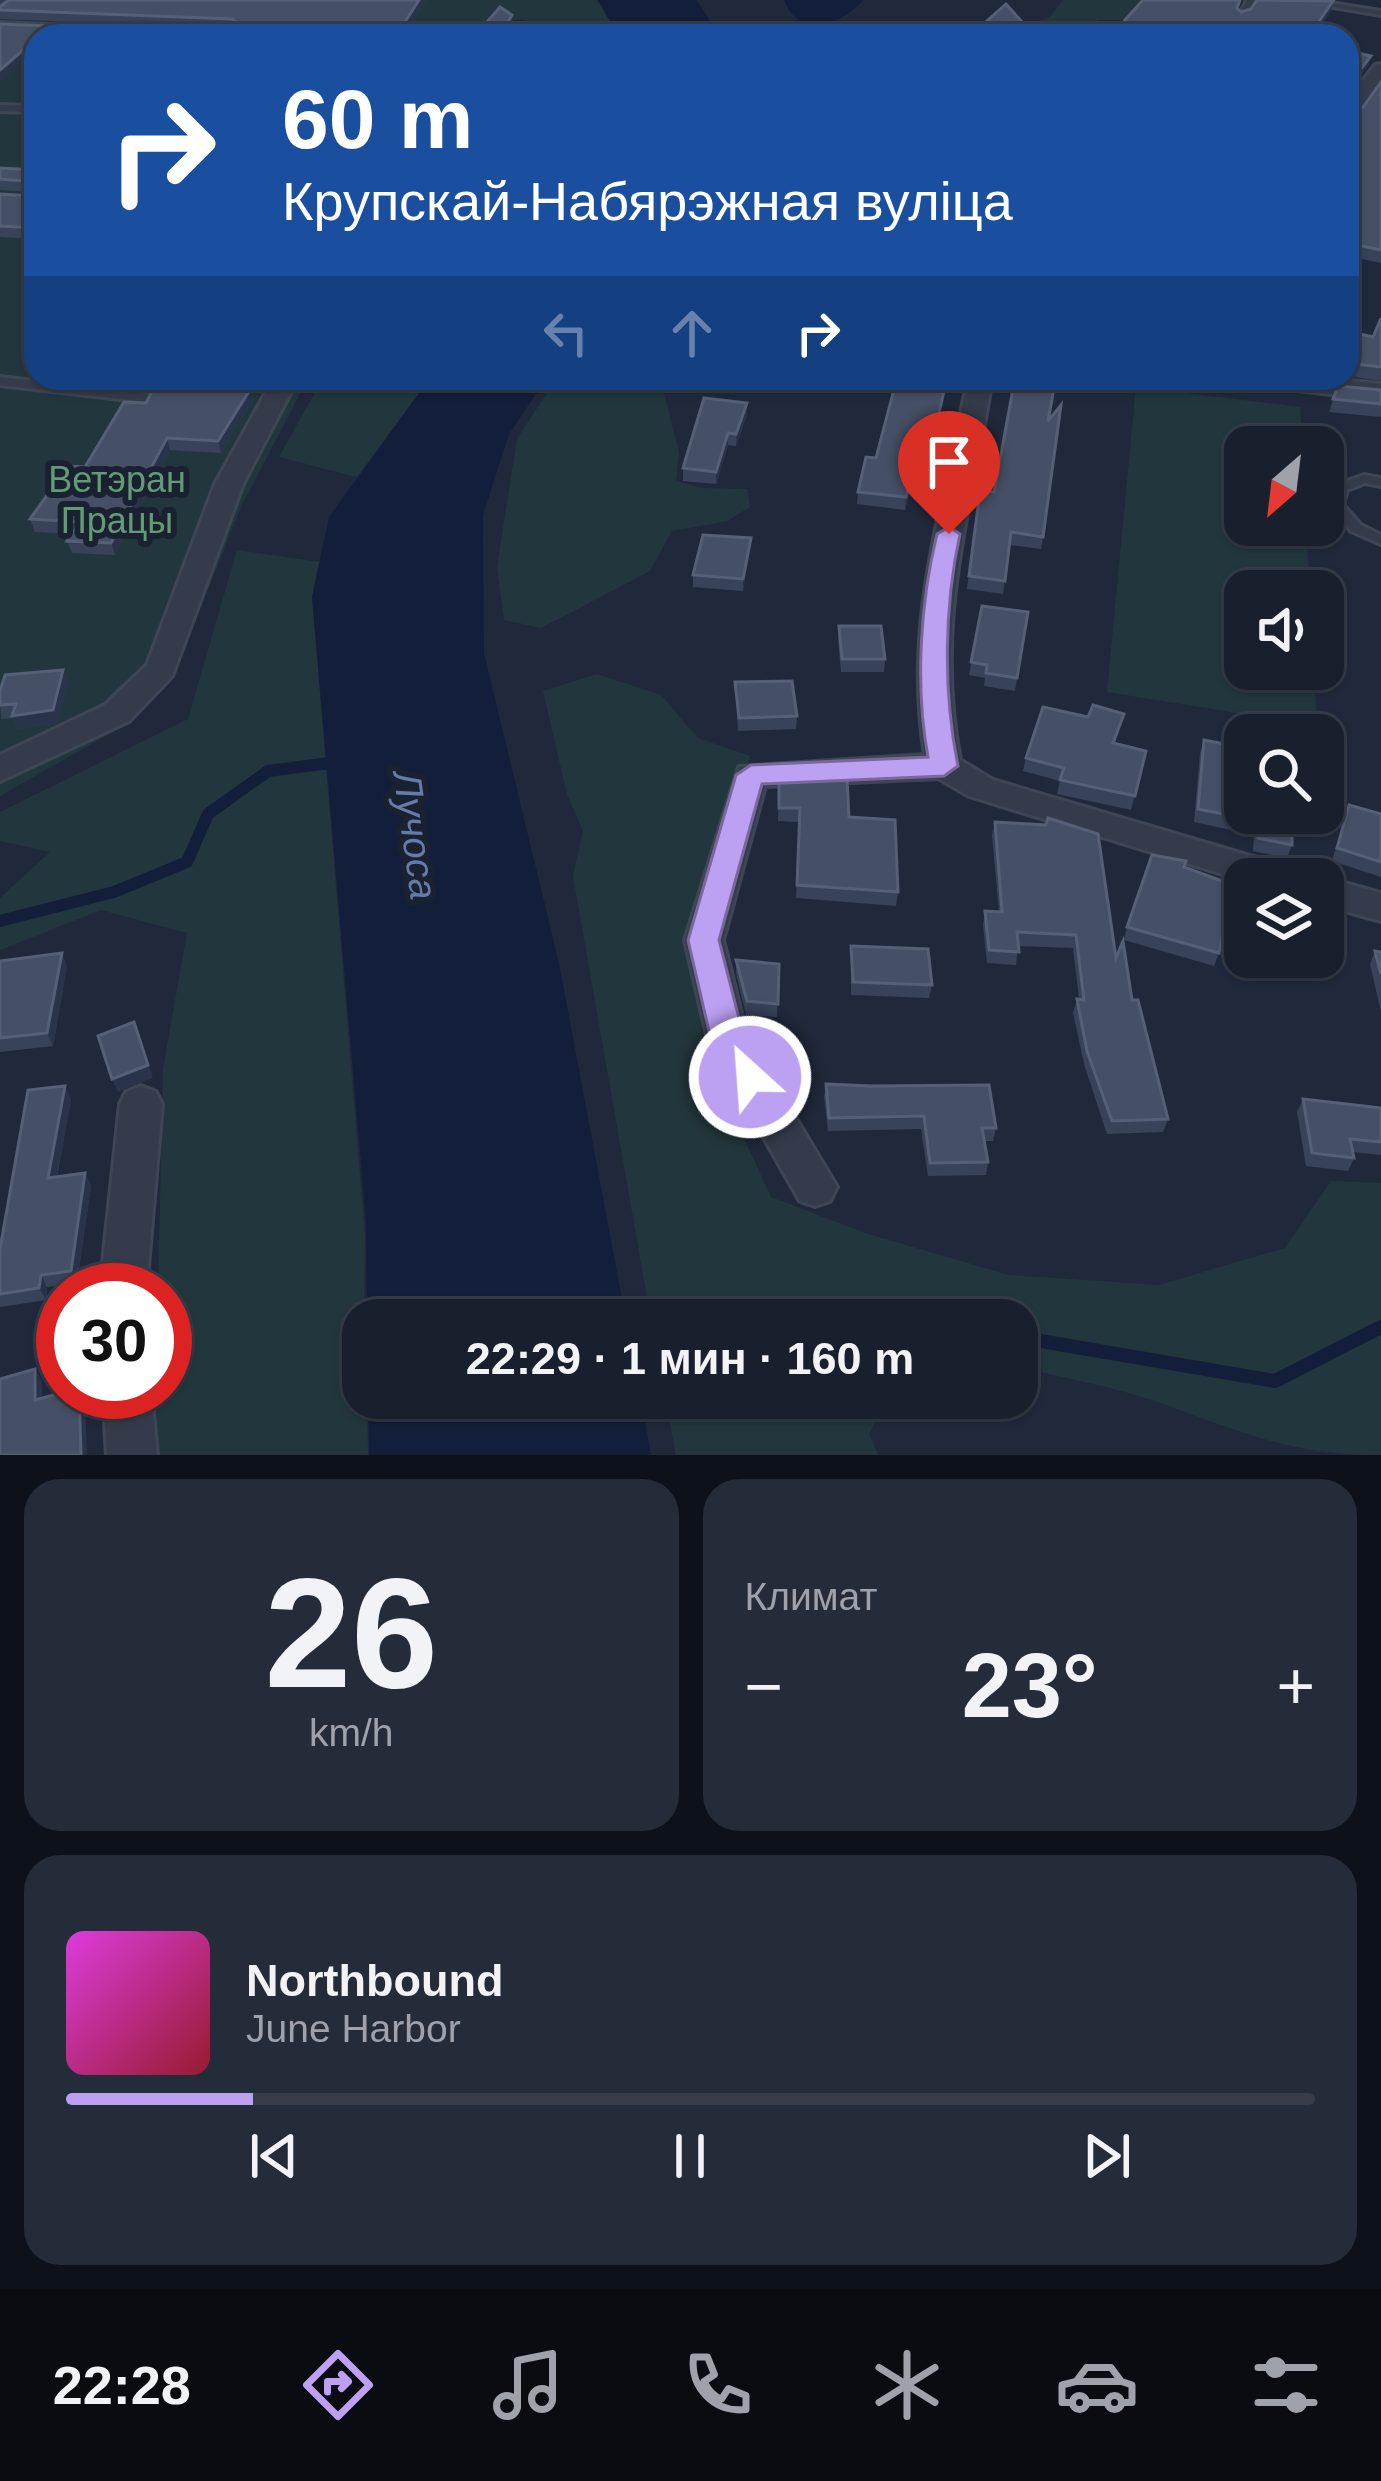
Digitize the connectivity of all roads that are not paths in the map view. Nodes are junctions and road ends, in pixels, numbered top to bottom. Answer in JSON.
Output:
{"nodes":[{"id":1,"x":1251,"y":0,"type":"edge"},
{"id":2,"x":1296,"y":0,"type":"edge"},
{"id":3,"x":1381,"y":13,"type":"edge"},
{"id":4,"x":1242,"y":15,"type":"edge"},
{"id":5,"x":77,"y":390,"type":"edge"},
{"id":6,"x":280,"y":390,"type":"edge"},
{"id":7,"x":978,"y":390,"type":"edge"},
{"id":8,"x":146,"y":398,"type":"edge"},
{"id":9,"x":1381,"y":482,"type":"edge"},
{"id":10,"x":1381,"y":540,"type":"edge"},
{"id":11,"x":944,"y":766,"type":"junction"},
{"id":12,"x":0,"y":769,"type":"edge"},
{"id":13,"x":1224,"y":861,"type":"edge"},
{"id":14,"x":1344,"y":897,"type":"edge"},
{"id":15,"x":1381,"y":907,"type":"edge"},
{"id":16,"x":141,"y":1104,"type":"dead end"},
{"id":17,"x":815,"y":1187,"type":"dead end"},
{"id":18,"x":126,"y":1263,"type":"edge"},
{"id":19,"x":129,"y":1419,"type":"edge"},
{"id":20,"x":132,"y":1455,"type":"edge"}],
"edges":[{"from":1,"to":4,"type":"lane"},
{"from":2,"to":3,"type":"lane"},
{"from":5,"to":8,"type":"lane"},
{"from":6,"to":12,"type":"street"},
{"from":7,"to":11,"type":"street"},
{"from":9,"to":10,"type":"lane"},
{"from":11,"to":13,"type":"street"},
{"from":11,"to":17,"type":"street"},
{"from":14,"to":15,"type":"street"},
{"from":16,"to":18,"type":"street"},
{"from":19,"to":20,"type":"street"}]}
